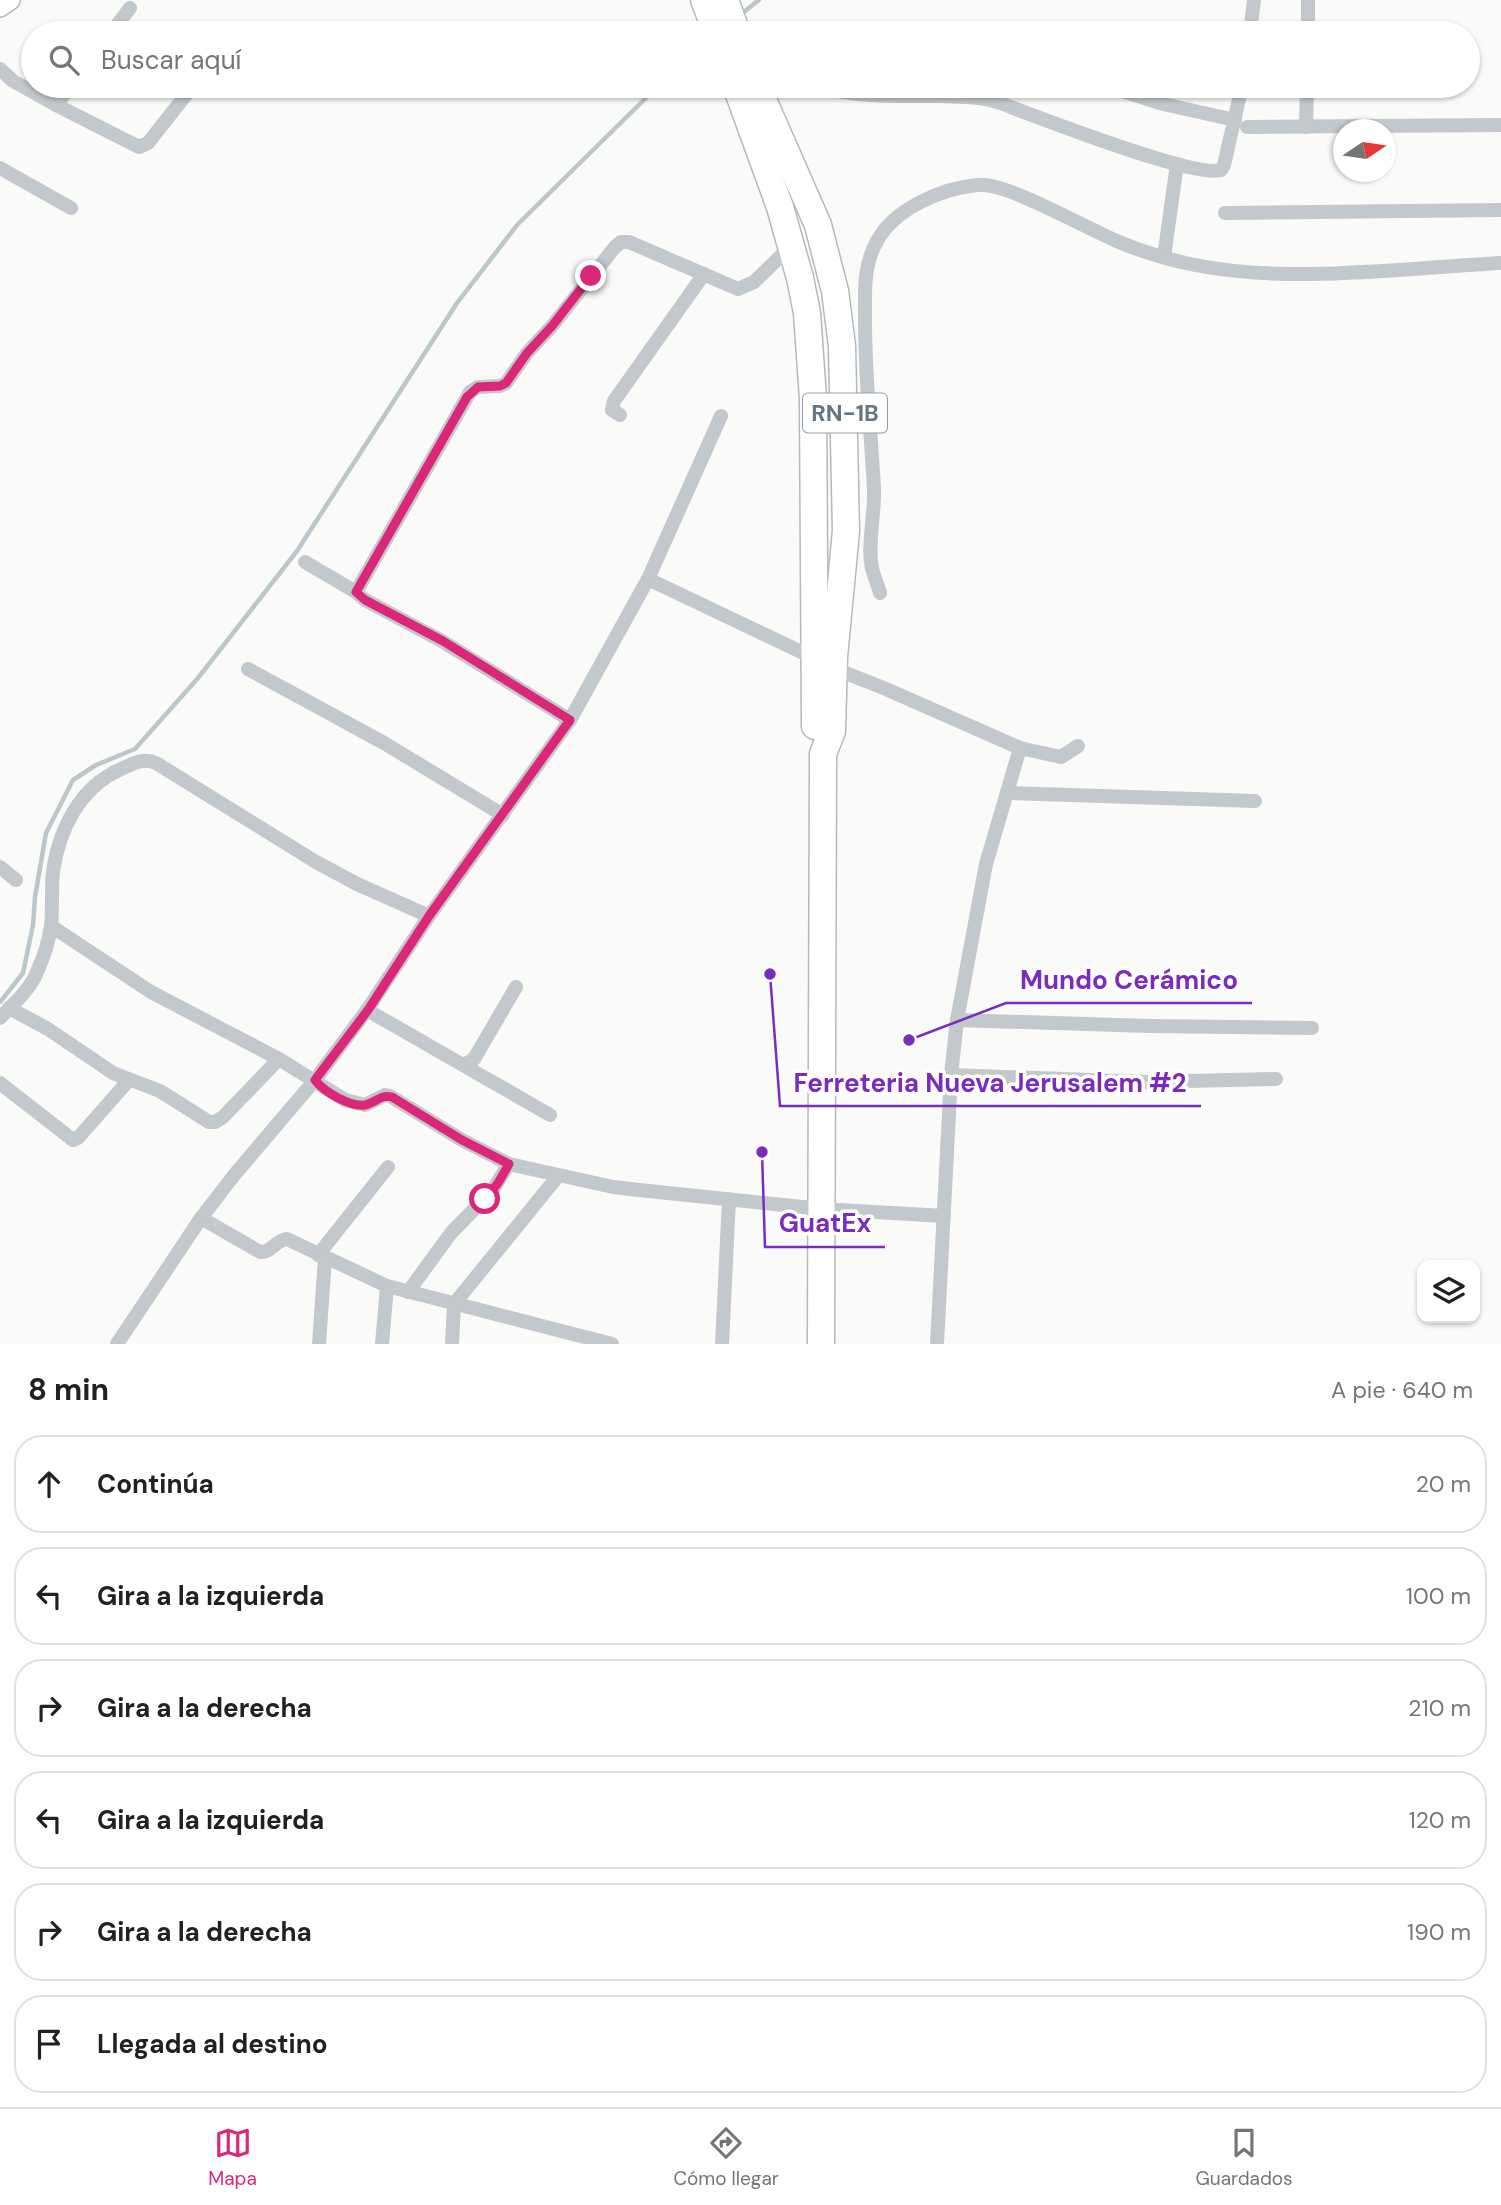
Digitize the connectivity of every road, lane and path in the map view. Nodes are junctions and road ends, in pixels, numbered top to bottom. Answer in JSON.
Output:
{"nodes":[{"id":1,"x":10,"y":0,"type":"edge"},
{"id":2,"x":704,"y":0,"type":"edge"},
{"id":3,"x":1254,"y":0,"type":"edge"},
{"id":4,"x":1308,"y":0,"type":"edge"},
{"id":5,"x":0,"y":7,"type":"edge"},
{"id":6,"x":130,"y":8,"type":"dead end"},
{"id":7,"x":120,"y":21,"type":"edge"},
{"id":8,"x":725,"y":21,"type":"edge"},
{"id":9,"x":1251,"y":21,"type":"edge"},
{"id":10,"x":1308,"y":21,"type":"edge"},
{"id":11,"x":0,"y":69,"type":"edge"},
{"id":12,"x":21,"y":85,"type":"edge"},
{"id":13,"x":43,"y":98,"type":"edge"},
{"id":14,"x":62,"y":98,"type":"edge"},
{"id":15,"x":183,"y":98,"type":"edge"},
{"id":16,"x":740,"y":98,"type":"edge"},
{"id":17,"x":762,"y":98,"type":"edge"},
{"id":18,"x":988,"y":98,"type":"edge"},
{"id":19,"x":1144,"y":98,"type":"edge"},
{"id":20,"x":1242,"y":98,"type":"edge"},
{"id":21,"x":1307,"y":98,"type":"edge"},
{"id":22,"x":56,"y":105,"type":"junction"},
{"id":23,"x":1241,"y":124,"type":"junction"},
{"id":24,"x":1501,"y":125,"type":"edge"},
{"id":25,"x":1306,"y":127,"type":"junction"},
{"id":26,"x":1177,"y":164,"type":"junction"},
{"id":27,"x":0,"y":168,"type":"edge"},
{"id":28,"x":71,"y":208,"type":"dead end"},
{"id":29,"x":1501,"y":210,"type":"edge"},
{"id":30,"x":1225,"y":213,"type":"dead end"},
{"id":31,"x":791,"y":246,"type":"junction"},
{"id":32,"x":1164,"y":257,"type":"junction"},
{"id":33,"x":1501,"y":263,"type":"edge"},
{"id":34,"x":704,"y":274,"type":"junction"},
{"id":35,"x":620,"y":415,"type":"dead end"},
{"id":36,"x":721,"y":416,"type":"dead end"},
{"id":37,"x":304,"y":562,"type":"dead end"},
{"id":38,"x":871,"y":567,"type":"junction"},
{"id":39,"x":842,"y":574,"type":"junction"},
{"id":40,"x":648,"y":579,"type":"junction"},
{"id":41,"x":356,"y":592,"type":"junction"},
{"id":42,"x":880,"y":593,"type":"dead end"},
{"id":43,"x":824,"y":663,"type":"junction"},
{"id":44,"x":248,"y":669,"type":"dead end"},
{"id":45,"x":570,"y":720,"type":"junction"},
{"id":46,"x":1078,"y":746,"type":"dead end"},
{"id":47,"x":1020,"y":748,"type":"junction"},
{"id":48,"x":1007,"y":793,"type":"junction"},
{"id":49,"x":1255,"y":801,"type":"dead end"},
{"id":50,"x":503,"y":815,"type":"junction"},
{"id":51,"x":0,"y":867,"type":"edge"},
{"id":52,"x":16,"y":880,"type":"dead end"},
{"id":53,"x":429,"y":916,"type":"junction"},
{"id":54,"x":51,"y":926,"type":"junction"},
{"id":55,"x":516,"y":987,"type":"dead end"},
{"id":56,"x":368,"y":1010,"type":"junction"},
{"id":57,"x":5,"y":1013,"type":"edge"},
{"id":58,"x":957,"y":1020,"type":"junction"},
{"id":59,"x":1312,"y":1028,"type":"dead end"},
{"id":60,"x":279,"y":1059,"type":"junction"},
{"id":61,"x":464,"y":1065,"type":"junction"},
{"id":62,"x":951,"y":1075,"type":"junction"},
{"id":63,"x":1276,"y":1079,"type":"dead end"},
{"id":64,"x":129,"y":1080,"type":"junction"},
{"id":65,"x":315,"y":1080,"type":"junction"},
{"id":66,"x":0,"y":1083,"type":"edge"},
{"id":67,"x":550,"y":1115,"type":"dead end"},
{"id":68,"x":509,"y":1164,"type":"junction"},
{"id":69,"x":388,"y":1167,"type":"dead end"},
{"id":70,"x":558,"y":1176,"type":"junction"},
{"id":71,"x":729,"y":1199,"type":"junction"},
{"id":72,"x":822,"y":1209,"type":"junction"},
{"id":73,"x":944,"y":1216,"type":"junction"},
{"id":74,"x":201,"y":1218,"type":"junction"},
{"id":75,"x":322,"y":1256,"type":"junction"},
{"id":76,"x":387,"y":1286,"type":"junction"},
{"id":77,"x":408,"y":1292,"type":"junction"},
{"id":78,"x":454,"y":1304,"type":"junction"},
{"id":79,"x":117,"y":1344,"type":"edge"},
{"id":80,"x":319,"y":1344,"type":"edge"},
{"id":81,"x":382,"y":1344,"type":"edge"},
{"id":82,"x":452,"y":1344,"type":"edge"},
{"id":83,"x":612,"y":1344,"type":"edge"},
{"id":84,"x":722,"y":1344,"type":"edge"},
{"id":85,"x":821,"y":1344,"type":"edge"},
{"id":86,"x":937,"y":1344,"type":"edge"}],
"edges":[{"from":1,"to":5,"type":"street"},
{"from":2,"to":8,"type":"highway"},
{"from":3,"to":9,"type":"street"},
{"from":4,"to":10,"type":"street"},
{"from":6,"to":7,"type":"street"},
{"from":11,"to":12,"type":"street"},
{"from":13,"to":22,"type":"street"},
{"from":14,"to":22,"type":"street"},
{"from":15,"to":22,"type":"street"},
{"from":16,"to":31,"type":"highway","number":"RN-1B"},
{"from":17,"to":39,"type":"highway","number":"RN-1B"},
{"from":18,"to":26,"type":"street"},
{"from":19,"to":23,"type":"street"},
{"from":20,"to":23,"type":"street"},
{"from":21,"to":25,"type":"street"},
{"from":23,"to":25,"type":"street"},
{"from":23,"to":26,"type":"street"},
{"from":24,"to":25,"type":"street"},
{"from":26,"to":32,"type":"street"},
{"from":27,"to":28,"type":"street"},
{"from":29,"to":30,"type":"street"},
{"from":31,"to":34,"type":"street"},
{"from":31,"to":43,"type":"highway","number":"RN-1B"},
{"from":32,"to":33,"type":"street"},
{"from":32,"to":38,"type":"street"},
{"from":34,"to":35,"type":"street"},
{"from":34,"to":41,"type":"street"},
{"from":36,"to":40,"type":"street"},
{"from":37,"to":41,"type":"street"},
{"from":38,"to":39,"type":"street"},
{"from":38,"to":42,"type":"street"},
{"from":39,"to":43,"type":"highway","number":"RN-1B"},
{"from":40,"to":43,"type":"street"},
{"from":40,"to":45,"type":"street"},
{"from":41,"to":45,"type":"street"},
{"from":43,"to":47,"type":"street"},
{"from":43,"to":72,"type":"highway","number":"RN-1B"},
{"from":44,"to":50,"type":"street"},
{"from":45,"to":50,"type":"street"},
{"from":46,"to":47,"type":"street"},
{"from":47,"to":48,"type":"street"},
{"from":48,"to":49,"type":"street"},
{"from":48,"to":58,"type":"street"},
{"from":50,"to":53,"type":"street"},
{"from":51,"to":52,"type":"street"},
{"from":53,"to":54,"type":"street"},
{"from":53,"to":56,"type":"street"},
{"from":54,"to":57,"type":"street"},
{"from":54,"to":60,"type":"street"},
{"from":55,"to":61,"type":"street"},
{"from":56,"to":61,"type":"street"},
{"from":56,"to":65,"type":"street"},
{"from":57,"to":64,"type":"street"},
{"from":58,"to":59,"type":"street"},
{"from":58,"to":62,"type":"street"},
{"from":60,"to":64,"type":"street"},
{"from":60,"to":65,"type":"street"},
{"from":61,"to":67,"type":"street"},
{"from":62,"to":63,"type":"street"},
{"from":62,"to":73,"type":"street"},
{"from":64,"to":66,"type":"street"},
{"from":65,"to":68,"type":"street"},
{"from":65,"to":74,"type":"street"},
{"from":68,"to":70,"type":"street"},
{"from":68,"to":77,"type":"street"},
{"from":69,"to":75,"type":"street"},
{"from":70,"to":71,"type":"street"},
{"from":70,"to":78,"type":"street"},
{"from":71,"to":72,"type":"street"},
{"from":71,"to":84,"type":"street"},
{"from":72,"to":73,"type":"street"},
{"from":72,"to":85,"type":"highway","number":"RN-1B"},
{"from":73,"to":86,"type":"street"},
{"from":74,"to":75,"type":"street"},
{"from":74,"to":79,"type":"street"},
{"from":75,"to":76,"type":"street"},
{"from":75,"to":80,"type":"street"},
{"from":76,"to":77,"type":"street"},
{"from":76,"to":81,"type":"street"},
{"from":77,"to":78,"type":"street"},
{"from":78,"to":82,"type":"street"},
{"from":78,"to":83,"type":"street"}]}
